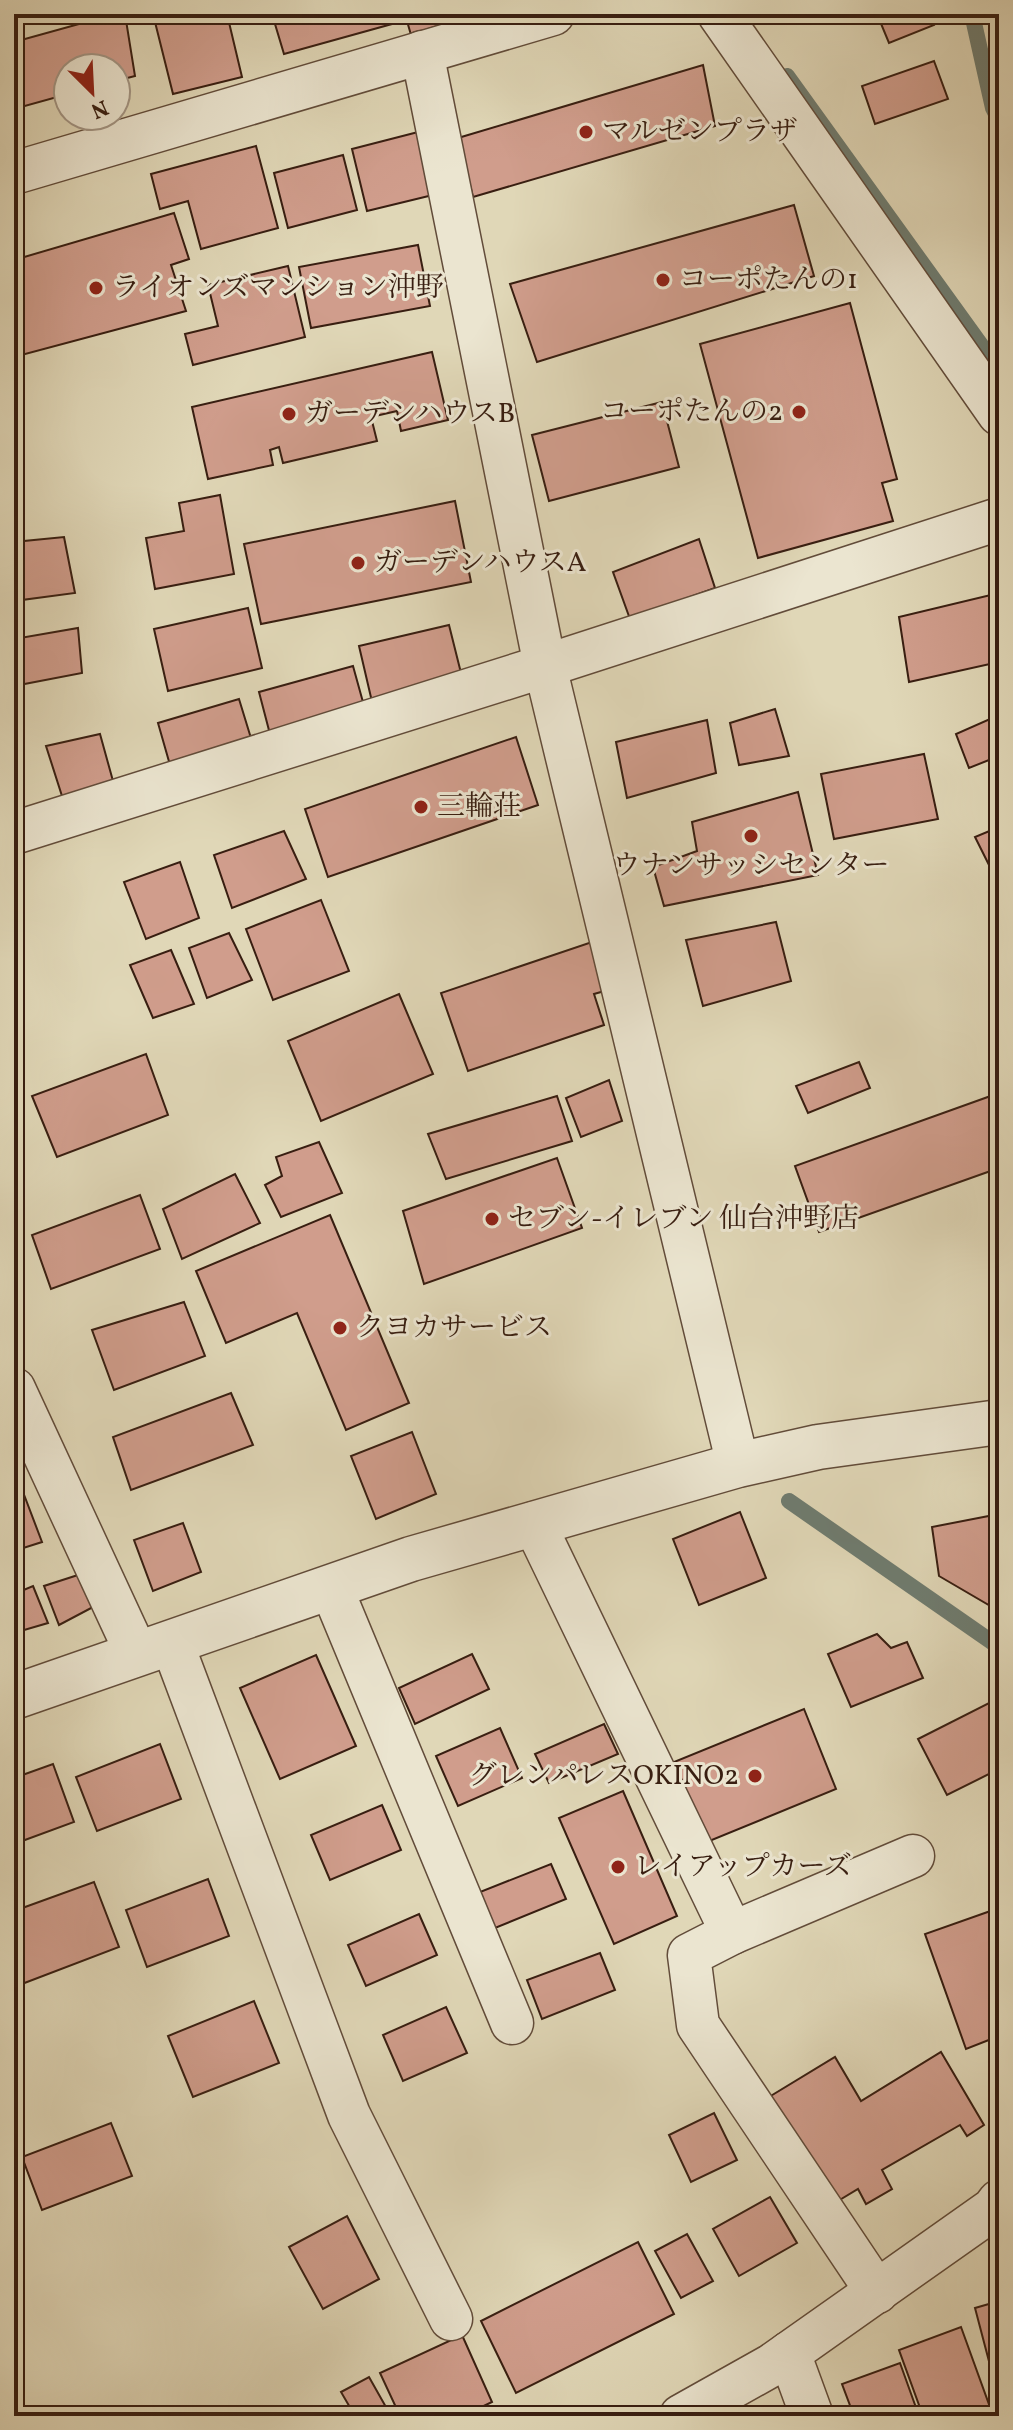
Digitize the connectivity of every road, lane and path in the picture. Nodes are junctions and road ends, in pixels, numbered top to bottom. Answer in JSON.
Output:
{"nodes":[{"id":1,"x":553,"y":14,"type":"edge"},
{"id":2,"x":719,"y":14,"type":"edge"},
{"id":3,"x":422,"y":52,"type":"junction"},
{"id":4,"x":14,"y":173,"type":"edge"},
{"id":5,"x":999,"y":414,"type":"edge"},
{"id":6,"x":999,"y":519,"type":"edge"},
{"id":7,"x":545,"y":666,"type":"junction"},
{"id":8,"x":14,"y":833,"type":"edge"},
{"id":9,"x":14,"y":1389,"type":"edge"},
{"id":10,"x":999,"y":1422,"type":"edge"},
{"id":11,"x":738,"y":1465,"type":"junction"},
{"id":12,"x":534,"y":1523,"type":"junction"},
{"id":13,"x":331,"y":1587,"type":"junction"},
{"id":14,"x":152,"y":1649,"type":"junction"},
{"id":15,"x":14,"y":1697,"type":"edge"},
{"id":16,"x":913,"y":1856,"type":"dead end"},
{"id":17,"x":732,"y":1933,"type":"junction"},
{"id":18,"x":512,"y":2023,"type":"dead end"},
{"id":19,"x":999,"y":2201,"type":"edge"},
{"id":20,"x":877,"y":2292,"type":"junction"},
{"id":21,"x":451,"y":2319,"type":"dead end"},
{"id":22,"x":789,"y":2353,"type":"junction"},
{"id":23,"x":681,"y":2416,"type":"edge"},
{"id":24,"x":812,"y":2416,"type":"edge"}],
"edges":[{"from":1,"to":3,"type":"street"},
{"from":2,"to":5,"type":"street"},
{"from":3,"to":4,"type":"street"},
{"from":3,"to":7,"type":"street"},
{"from":6,"to":7,"type":"street"},
{"from":7,"to":8,"type":"street"},
{"from":7,"to":11,"type":"street"},
{"from":9,"to":14,"type":"street"},
{"from":10,"to":11,"type":"street"},
{"from":11,"to":12,"type":"street"},
{"from":12,"to":13,"type":"street"},
{"from":12,"to":17,"type":"street"},
{"from":13,"to":14,"type":"street"},
{"from":13,"to":18,"type":"street"},
{"from":14,"to":15,"type":"street"},
{"from":14,"to":21,"type":"street"},
{"from":16,"to":17,"type":"street"},
{"from":17,"to":20,"type":"street"},
{"from":19,"to":20,"type":"street"},
{"from":20,"to":22,"type":"street"},
{"from":22,"to":23,"type":"street"},
{"from":22,"to":24,"type":"street"}]}
